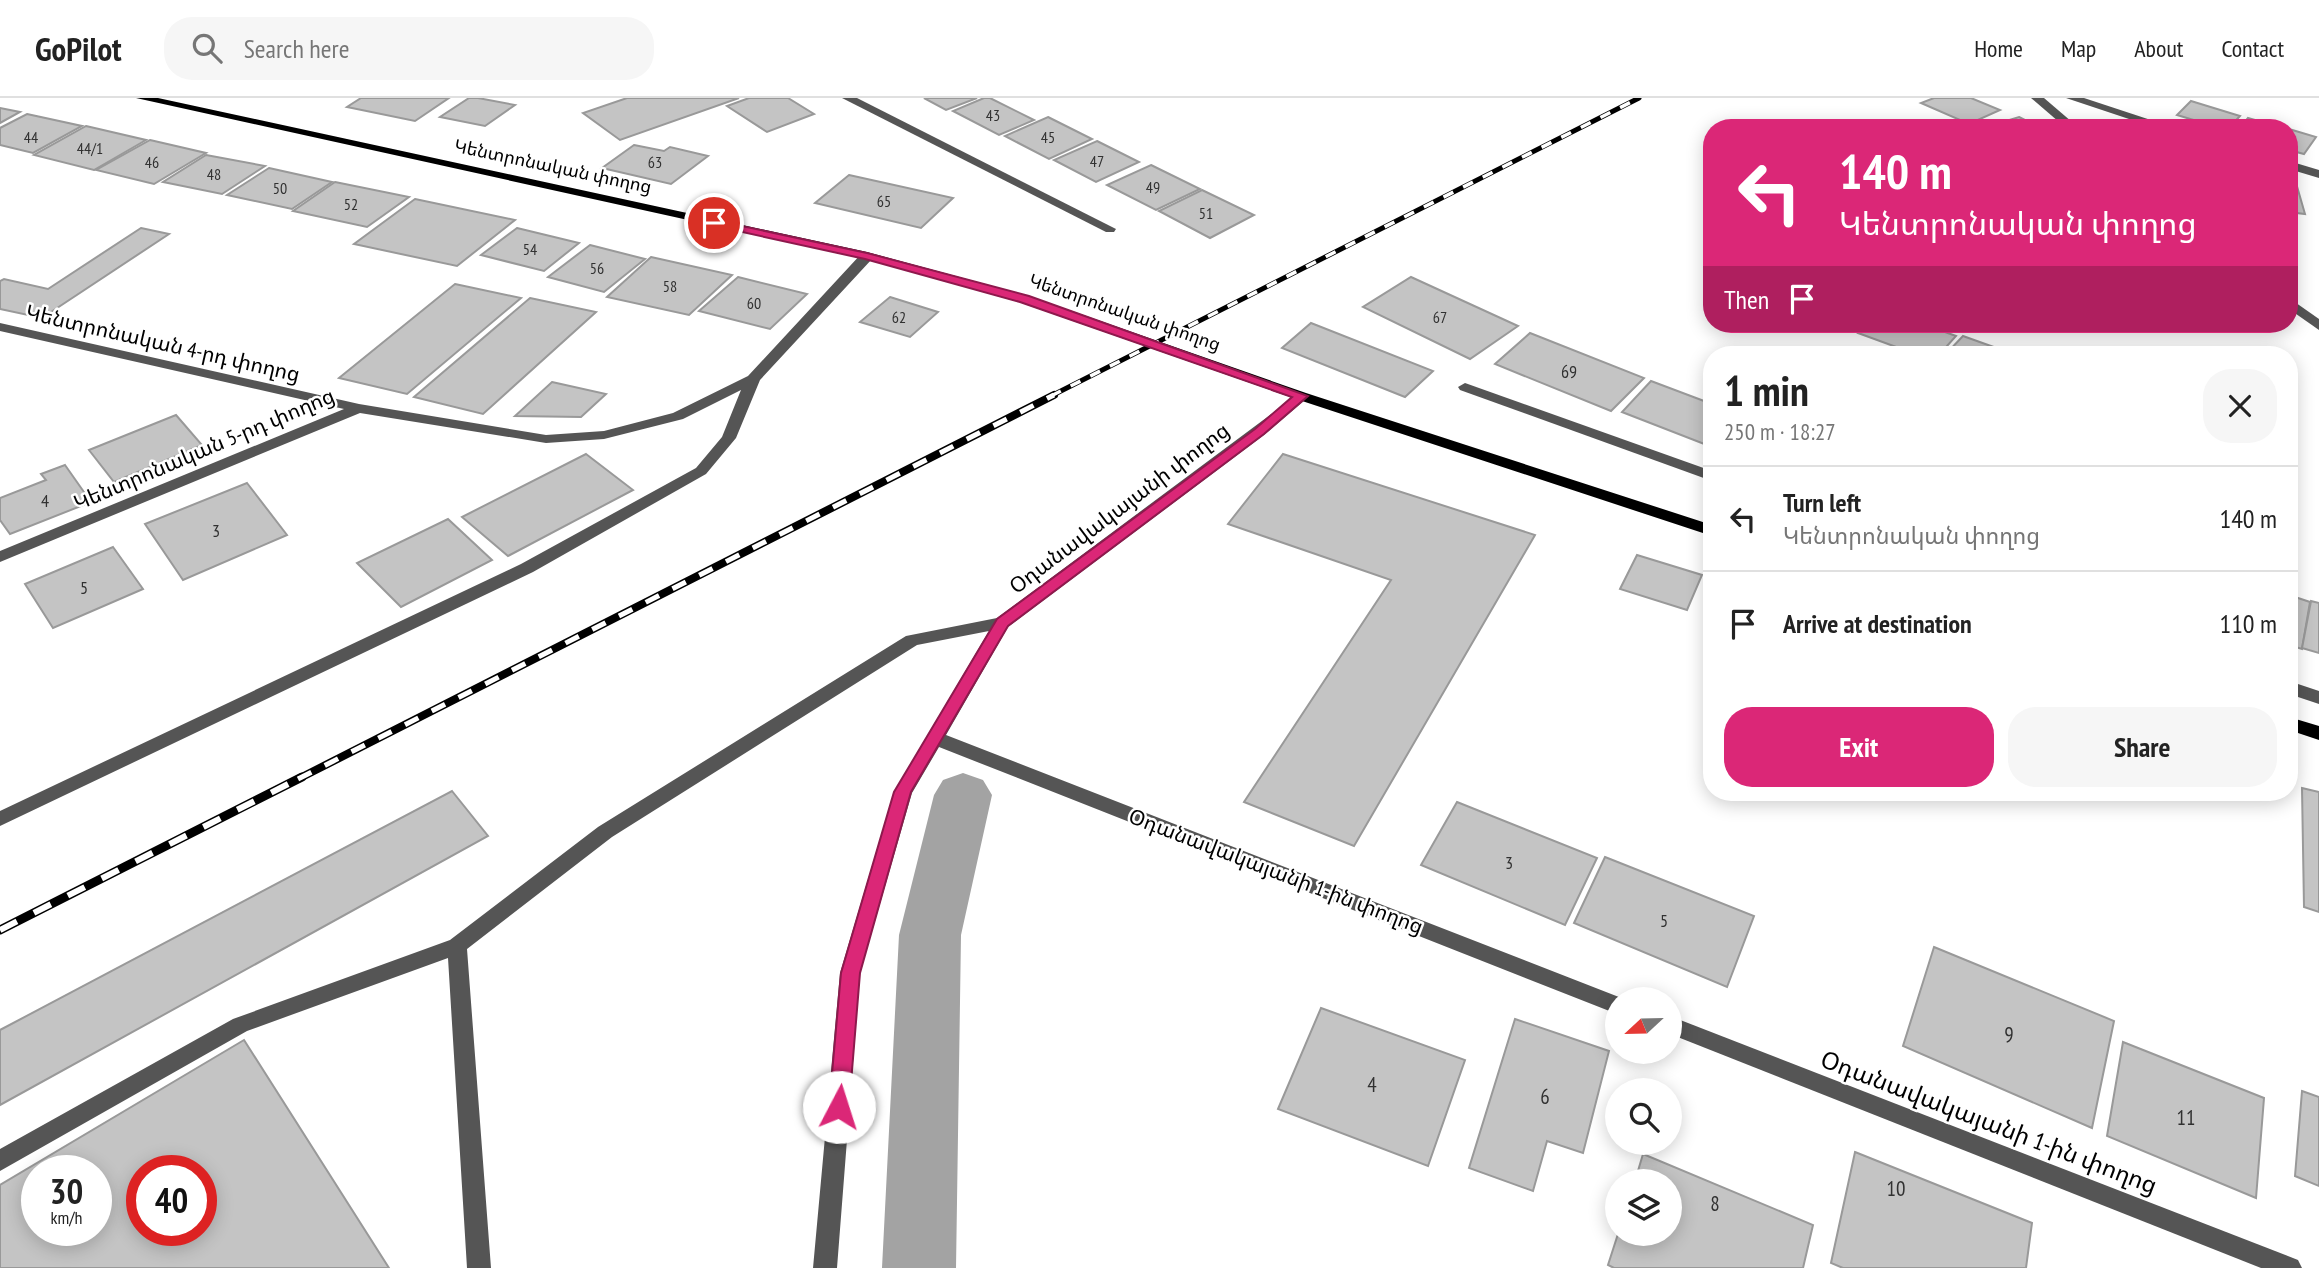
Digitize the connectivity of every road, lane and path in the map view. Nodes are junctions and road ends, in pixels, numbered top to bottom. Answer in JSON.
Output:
{"nodes":[{"id":1,"x":142,"y":98,"type":"edge"},
{"id":2,"x":848,"y":98,"type":"edge"},
{"id":3,"x":2036,"y":98,"type":"edge"},
{"id":4,"x":2073,"y":98,"type":"edge"},
{"id":5,"x":2062,"y":119,"type":"edge"},
{"id":6,"x":2140,"y":119,"type":"edge"},
{"id":7,"x":2298,"y":168,"type":"edge"},
{"id":8,"x":2319,"y":174,"type":"edge"},
{"id":9,"x":1110,"y":229,"type":"dead end"},
{"id":10,"x":867,"y":256,"type":"junction"},
{"id":11,"x":2298,"y":309,"type":"edge"},
{"id":12,"x":2319,"y":326,"type":"edge"},
{"id":13,"x":0,"y":327,"type":"edge"},
{"id":14,"x":752,"y":379,"type":"junction"},
{"id":15,"x":1465,"y":387,"type":"dead end"},
{"id":16,"x":1301,"y":396,"type":"junction"},
{"id":17,"x":359,"y":408,"type":"junction"},
{"id":18,"x":1703,"y":473,"type":"edge"},
{"id":19,"x":1703,"y":528,"type":"edge"},
{"id":20,"x":0,"y":557,"type":"edge"},
{"id":21,"x":1002,"y":623,"type":"junction"},
{"id":22,"x":2298,"y":690,"type":"edge"},
{"id":23,"x":2319,"y":698,"type":"edge"},
{"id":24,"x":2298,"y":726,"type":"edge"},
{"id":25,"x":2319,"y":733,"type":"edge"},
{"id":26,"x":935,"y":738,"type":"junction"},
{"id":27,"x":0,"y":819,"type":"edge"},
{"id":28,"x":457,"y":946,"type":"junction"},
{"id":29,"x":1605,"y":1000,"type":"edge"},
{"id":30,"x":1682,"y":1030,"type":"edge"},
{"id":31,"x":0,"y":1161,"type":"edge"},
{"id":32,"x":479,"y":1268,"type":"edge"},
{"id":33,"x":825,"y":1268,"type":"edge"},
{"id":34,"x":2290,"y":1268,"type":"edge"}],
"edges":[{"from":1,"to":10,"type":"main road","name":"Կենտրոնական փողոց"},
{"from":2,"to":9,"type":"street"},
{"from":3,"to":5,"type":"street"},
{"from":4,"to":6,"type":"street"},
{"from":7,"to":8,"type":"street"},
{"from":10,"to":14,"type":"street","name":"Կենտրոնական 5-րդ փողոց"},
{"from":10,"to":16,"type":"main road","name":"Կենտրոնական փողոց"},
{"from":11,"to":12,"type":"street"},
{"from":13,"to":17,"type":"street","name":"Կենտրոնական 4-րդ փողոց"},
{"from":14,"to":17,"type":"street","name":"Կենտրոնական 5-րդ փողոց"},
{"from":14,"to":27,"type":"street"},
{"from":15,"to":18,"type":"street"},
{"from":16,"to":19,"type":"main road","name":"Կենտրոնական փողոց"},
{"from":16,"to":21,"type":"street","name":"Օդանավակայանի փողոց"},
{"from":17,"to":20,"type":"street","name":"Կենտրոնական 5-րդ փողոց"},
{"from":21,"to":26,"type":"street","name":"Օդանավակայանի փողոց"},
{"from":21,"to":28,"type":"street"},
{"from":22,"to":23,"type":"street"},
{"from":24,"to":25,"type":"main road"},
{"from":26,"to":29,"type":"street","name":"Օդանավակայանի 1-ին փողոց"},
{"from":26,"to":33,"type":"street","name":"Օդանավակայանի փողոց"},
{"from":28,"to":31,"type":"street"},
{"from":28,"to":32,"type":"street"},
{"from":30,"to":34,"type":"street","name":"Օդանավակայանի 1-ին փողոց"}]}
